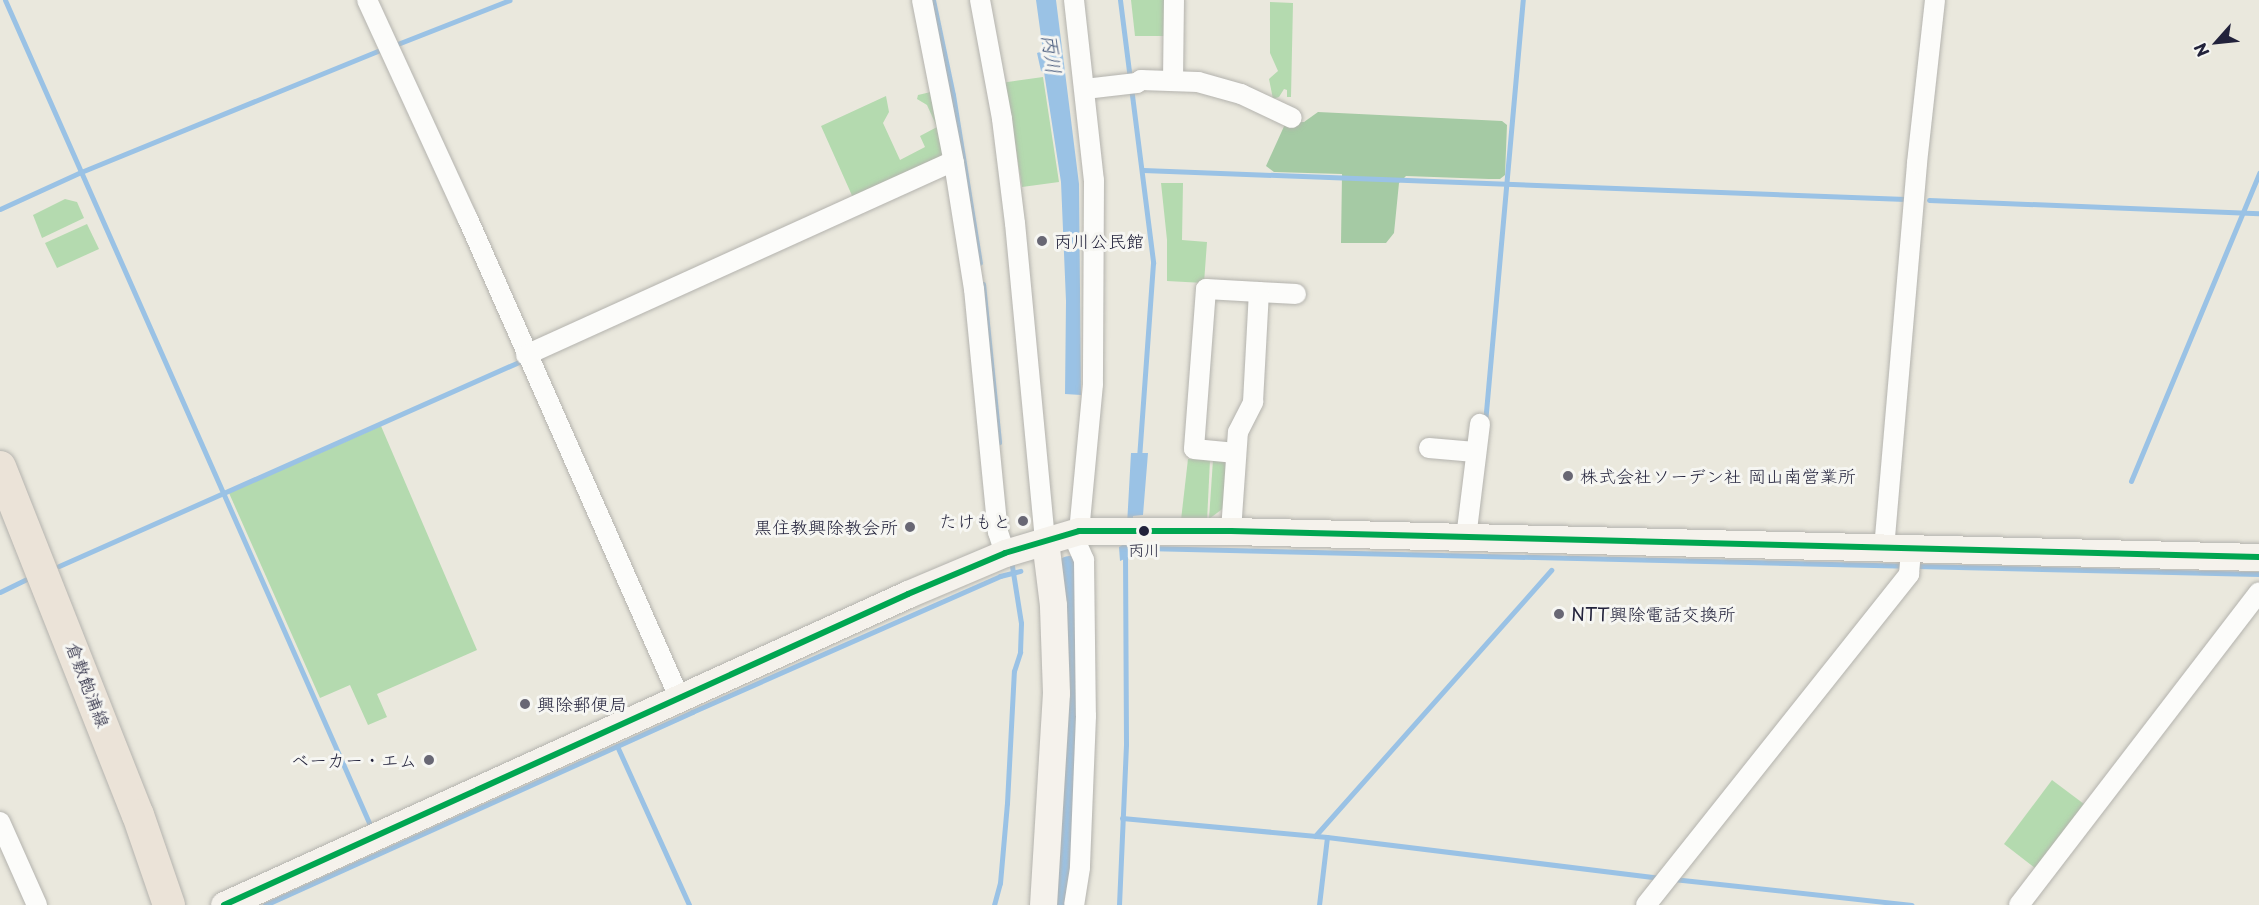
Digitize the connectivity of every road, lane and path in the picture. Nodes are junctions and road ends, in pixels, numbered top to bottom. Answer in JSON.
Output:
{"nodes":[{"id":1,"x":367,"y":0,"type":"edge"},
{"id":2,"x":922,"y":0,"type":"edge"},
{"id":3,"x":980,"y":0,"type":"edge"},
{"id":4,"x":1074,"y":0,"type":"edge"},
{"id":5,"x":1174,"y":0,"type":"edge"},
{"id":6,"x":1935,"y":0,"type":"edge"},
{"id":7,"x":1173,"y":80,"type":"junction"},
{"id":8,"x":1085,"y":89,"type":"junction"},
{"id":9,"x":1292,"y":118,"type":"dead end"},
{"id":10,"x":954,"y":165,"type":"junction"},
{"id":11,"x":1259,"y":292,"type":"junction"},
{"id":12,"x":1296,"y":294,"type":"dead end"},
{"id":13,"x":530,"y":353,"type":"junction"},
{"id":14,"x":1480,"y":424,"type":"dead end"},
{"id":15,"x":1429,"y":448,"type":"dead end"},
{"id":16,"x":1475,"y":452,"type":"junction"},
{"id":17,"x":1236,"y":453,"type":"junction"},
{"id":18,"x":0,"y":467,"type":"edge"},
{"id":19,"x":1232,"y":531,"type":"junction"},
{"id":20,"x":1076,"y":532,"type":"junction"},
{"id":21,"x":1466,"y":537,"type":"junction"},
{"id":22,"x":1045,"y":541,"type":"junction"},
{"id":23,"x":1884,"y":549,"type":"junction"},
{"id":24,"x":1005,"y":553,"type":"junction"},
{"id":25,"x":2259,"y":557,"type":"edge"},
{"id":26,"x":1910,"y":559,"type":"junction"},
{"id":27,"x":2259,"y":592,"type":"edge"},
{"id":28,"x":679,"y":697,"type":"junction"},
{"id":29,"x":0,"y":822,"type":"edge"},
{"id":30,"x":259,"y":899,"type":"edge"},
{"id":31,"x":37,"y":905,"type":"edge"},
{"id":32,"x":169,"y":905,"type":"edge"},
{"id":33,"x":224,"y":905,"type":"edge"},
{"id":34,"x":1043,"y":905,"type":"edge"},
{"id":35,"x":1074,"y":905,"type":"edge"},
{"id":36,"x":1646,"y":905,"type":"edge"},
{"id":37,"x":2019,"y":905,"type":"edge"}],
"edges":[{"from":1,"to":13,"type":"street"},
{"from":2,"to":10,"type":"street"},
{"from":3,"to":22,"type":"street"},
{"from":4,"to":8,"type":"street"},
{"from":5,"to":7,"type":"street"},
{"from":6,"to":23,"type":"street"},
{"from":7,"to":8,"type":"street"},
{"from":7,"to":9,"type":"street"},
{"from":8,"to":20,"type":"street"},
{"from":10,"to":13,"type":"street"},
{"from":10,"to":24,"type":"street"},
{"from":11,"to":12,"type":"street"},
{"from":11,"to":17,"type":"street"},
{"from":11,"to":17,"type":"street"},
{"from":13,"to":28,"type":"street"},
{"from":14,"to":16,"type":"street"},
{"from":15,"to":16,"type":"street"},
{"from":16,"to":21,"type":"street"},
{"from":17,"to":19,"type":"street"},
{"from":18,"to":32,"type":"main road","name":"倉敷飽浦線"},
{"from":19,"to":20,"type":"street"},
{"from":19,"to":21,"type":"street"},
{"from":20,"to":22,"type":"street"},
{"from":20,"to":35,"type":"street"},
{"from":21,"to":23,"type":"street"},
{"from":22,"to":24,"type":"street"},
{"from":22,"to":34,"type":"street"},
{"from":23,"to":26,"type":"street"},
{"from":24,"to":28,"type":"street"},
{"from":25,"to":26,"type":"street"},
{"from":26,"to":36,"type":"street"},
{"from":27,"to":37,"type":"street"},
{"from":28,"to":30,"type":"street"},
{"from":29,"to":31,"type":"street"},
{"from":30,"to":33,"type":"street"}]}
